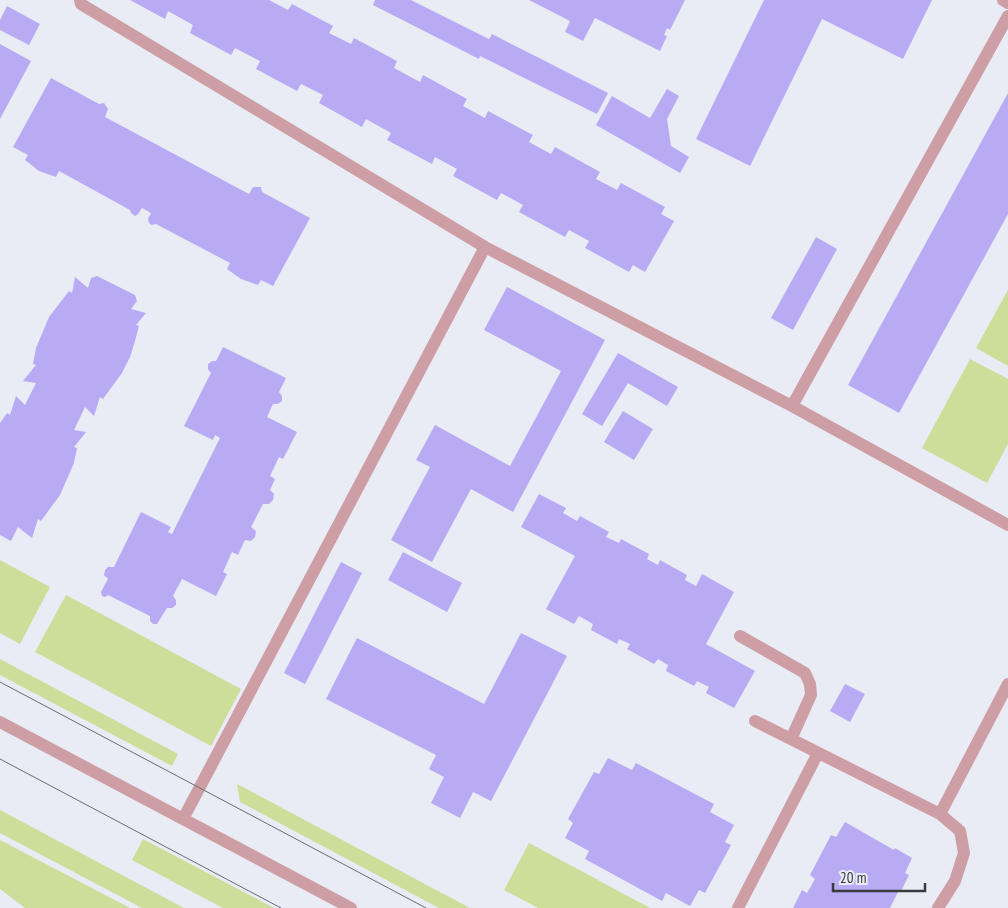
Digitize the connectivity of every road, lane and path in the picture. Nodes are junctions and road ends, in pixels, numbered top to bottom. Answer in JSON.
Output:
{"nodes":[{"id":1,"x":80,"y":0,"type":"edge"},
{"id":2,"x":1003,"y":0,"type":"edge"},
{"id":3,"x":1008,"y":2,"type":"edge"},
{"id":4,"x":1008,"y":16,"type":"edge"},
{"id":5,"x":485,"y":247,"type":"junction"},
{"id":6,"x":792,"y":406,"type":"junction"},
{"id":7,"x":1008,"y":525,"type":"edge"},
{"id":8,"x":740,"y":636,"type":"dead end"},
{"id":9,"x":1008,"y":684,"type":"edge"},
{"id":10,"x":755,"y":721,"type":"dead end"},
{"id":11,"x":0,"y":722,"type":"edge"},
{"id":12,"x":791,"y":739,"type":"junction"},
{"id":13,"x":818,"y":753,"type":"junction"},
{"id":14,"x":940,"y":814,"type":"junction"},
{"id":15,"x":183,"y":819,"type":"junction"},
{"id":16,"x":351,"y":908,"type":"edge"},
{"id":17,"x":738,"y":908,"type":"edge"},
{"id":18,"x":938,"y":908,"type":"edge"}],
"edges":[{"from":1,"to":5,"type":"street"},
{"from":2,"to":3,"type":"street"},
{"from":4,"to":6,"type":"street"},
{"from":5,"to":6,"type":"street"},
{"from":5,"to":15,"type":"street"},
{"from":6,"to":7,"type":"street"},
{"from":8,"to":12,"type":"street"},
{"from":9,"to":14,"type":"street"},
{"from":10,"to":12,"type":"street"},
{"from":11,"to":15,"type":"street"},
{"from":12,"to":13,"type":"street"},
{"from":13,"to":14,"type":"street"},
{"from":13,"to":17,"type":"street"},
{"from":14,"to":18,"type":"street"},
{"from":15,"to":16,"type":"street"}]}
